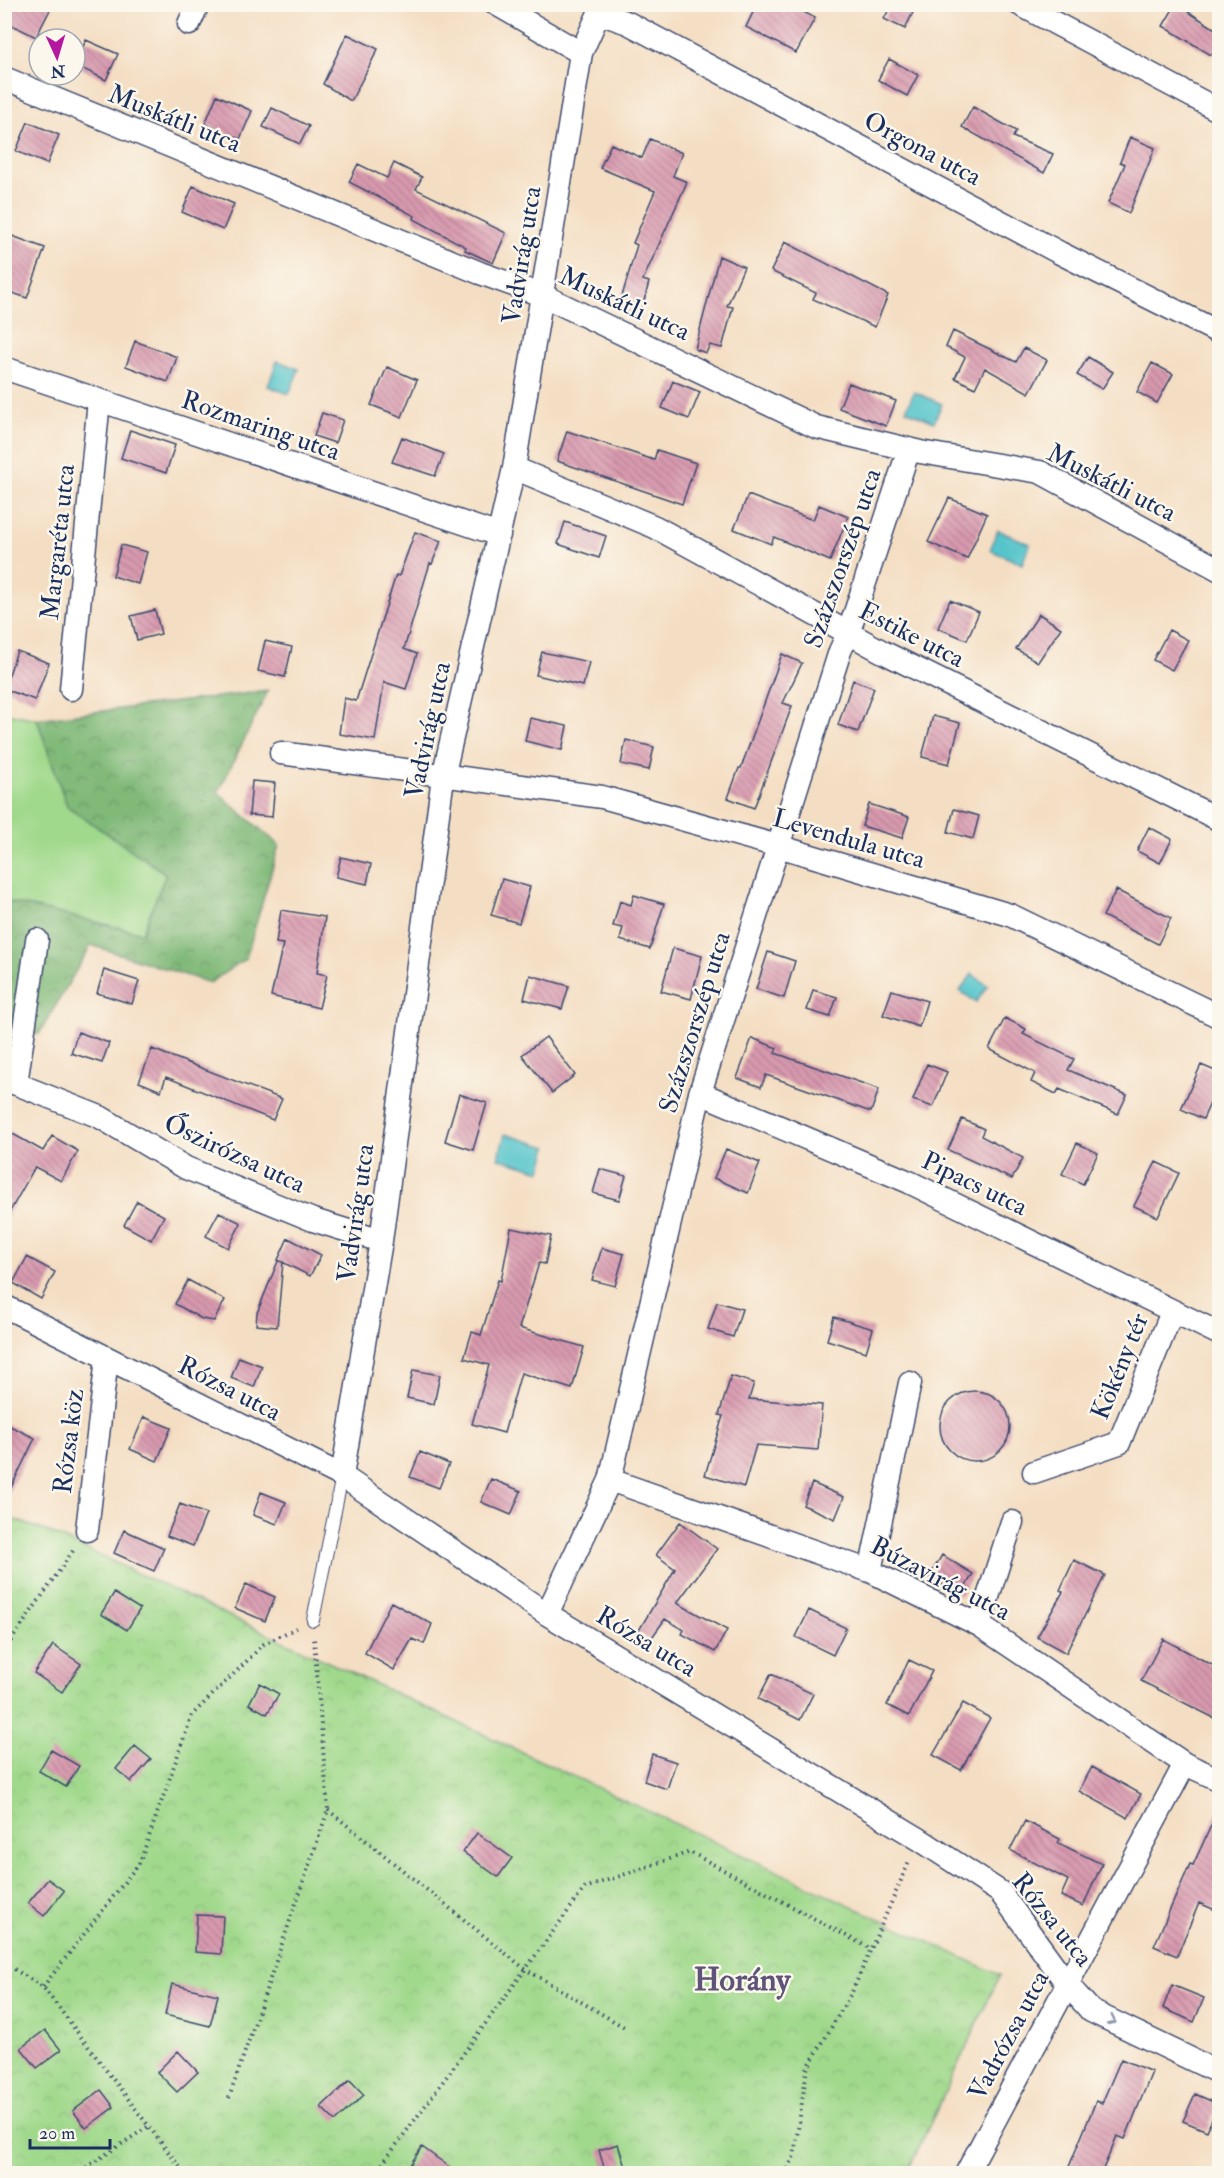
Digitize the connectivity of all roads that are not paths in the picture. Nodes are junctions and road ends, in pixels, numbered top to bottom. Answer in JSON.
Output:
{"nodes":[{"id":1,"x":496,"y":4,"type":"edge"},
{"id":2,"x":1019,"y":4,"type":"edge"},
{"id":3,"x":601,"y":9,"type":"edge"},
{"id":4,"x":581,"y":53,"type":"junction"},
{"id":5,"x":4,"y":78,"type":"edge"},
{"id":6,"x":1216,"y":102,"type":"edge"},
{"id":7,"x":544,"y":296,"type":"junction"},
{"id":8,"x":1220,"y":333,"type":"edge"},
{"id":9,"x":4,"y":368,"type":"edge"},
{"id":10,"x":99,"y":400,"type":"junction"},
{"id":11,"x":909,"y":449,"type":"junction"},
{"id":12,"x":514,"y":468,"type":"junction"},
{"id":13,"x":499,"y":535,"type":"junction"},
{"id":14,"x":1220,"y":570,"type":"edge"},
{"id":15,"x":848,"y":634,"type":"junction"},
{"id":16,"x":71,"y":689,"type":"dead end"},
{"id":17,"x":281,"y":753,"type":"dead end"},
{"id":18,"x":443,"y":777,"type":"junction"},
{"id":19,"x":1220,"y":820,"type":"edge"},
{"id":20,"x":778,"y":846,"type":"junction"},
{"id":21,"x":37,"y":940,"type":"dead end"},
{"id":22,"x":1220,"y":1017,"type":"edge"},
{"id":23,"x":10,"y":1081,"type":"edge"},
{"id":24,"x":700,"y":1093,"type":"junction"},
{"id":25,"x":381,"y":1241,"type":"junction"},
{"id":26,"x":4,"y":1306,"type":"edge"},
{"id":27,"x":1172,"y":1312,"type":"junction"},
{"id":28,"x":1220,"y":1334,"type":"edge"},
{"id":29,"x":107,"y":1358,"type":"junction"},
{"id":30,"x":910,"y":1383,"type":"dead end"},
{"id":31,"x":1034,"y":1472,"type":"dead end"},
{"id":32,"x":342,"y":1476,"type":"junction"},
{"id":33,"x":610,"y":1480,"type":"junction"},
{"id":34,"x":1012,"y":1522,"type":"dead end"},
{"id":35,"x":87,"y":1530,"type":"road end"},
{"id":36,"x":870,"y":1571,"type":"junction"},
{"id":37,"x":547,"y":1614,"type":"junction"},
{"id":38,"x":313,"y":1620,"type":"road end"},
{"id":39,"x":979,"y":1625,"type":"junction"},
{"id":40,"x":1185,"y":1764,"type":"junction"},
{"id":41,"x":1220,"y":1780,"type":"edge"},
{"id":42,"x":1068,"y":1984,"type":"junction"},
{"id":43,"x":1220,"y":2073,"type":"edge"},
{"id":44,"x":966,"y":2174,"type":"edge"}],
"edges":[{"from":1,"to":4,"type":"street"},
{"from":2,"to":6,"type":"street"},
{"from":3,"to":4,"type":"street","name":"Vadvirág utca"},
{"from":3,"to":8,"type":"street","name":"Orgona utca"},
{"from":4,"to":7,"type":"street","name":"Vadvirág utca"},
{"from":5,"to":7,"type":"street","name":"Muskátli utca"},
{"from":7,"to":11,"type":"street","name":"Muskátli utca"},
{"from":7,"to":12,"type":"street","name":"Vadvirág utca"},
{"from":9,"to":10,"type":"street","name":"Rozmaring utca"},
{"from":10,"to":13,"type":"street","name":"Rozmaring utca"},
{"from":10,"to":16,"type":"street","name":"Margaréta utca"},
{"from":11,"to":14,"type":"street","name":"Muskátli utca"},
{"from":11,"to":15,"type":"street","name":"Százszorszép utca"},
{"from":12,"to":13,"type":"street","name":"Vadvirág utca"},
{"from":12,"to":15,"type":"street","name":"Estike utca"},
{"from":13,"to":18,"type":"street","name":"Vadvirág utca"},
{"from":15,"to":19,"type":"street","name":"Estike utca"},
{"from":15,"to":20,"type":"street","name":"Százszorszép utca"},
{"from":17,"to":18,"type":"street","name":"Levendula utca"},
{"from":18,"to":20,"type":"street","name":"Levendula utca"},
{"from":18,"to":25,"type":"street","name":"Vadvirág utca"},
{"from":20,"to":22,"type":"street","name":"Levendula utca"},
{"from":20,"to":24,"type":"street","name":"Százszorszép utca"},
{"from":21,"to":23,"type":"street"},
{"from":23,"to":25,"type":"street","name":"Őszirózsa utca"},
{"from":24,"to":27,"type":"street","name":"Pipacs utca"},
{"from":24,"to":33,"type":"street","name":"Százszorszép utca"},
{"from":25,"to":32,"type":"street","name":"Vadvirág utca"},
{"from":26,"to":29,"type":"street","name":"Rózsa utca"},
{"from":27,"to":28,"type":"street","name":"Pipacs utca"},
{"from":27,"to":31,"type":"street","name":"Kökény tér"},
{"from":29,"to":32,"type":"street","name":"Rózsa utca"},
{"from":29,"to":35,"type":"street","name":"Rózsa köz"},
{"from":30,"to":36,"type":"street"},
{"from":32,"to":37,"type":"street","name":"Rózsa utca"},
{"from":32,"to":38,"type":"lane"},
{"from":33,"to":36,"type":"street","name":"Búzavirág utca"},
{"from":33,"to":37,"type":"street","name":"Százszorszép utca"},
{"from":34,"to":39,"type":"street"},
{"from":36,"to":39,"type":"street","name":"Búzavirág utca"},
{"from":37,"to":42,"type":"street","name":"Rózsa utca"},
{"from":39,"to":40,"type":"street","name":"Búzavirág utca"},
{"from":40,"to":41,"type":"street","name":"Búzavirág utca"},
{"from":40,"to":42,"type":"street","name":"Vadrózsa utca"},
{"from":42,"to":43,"type":"street","name":"Rózsa utca","one_way":true},
{"from":42,"to":44,"type":"street","name":"Vadrózsa utca"}]}
